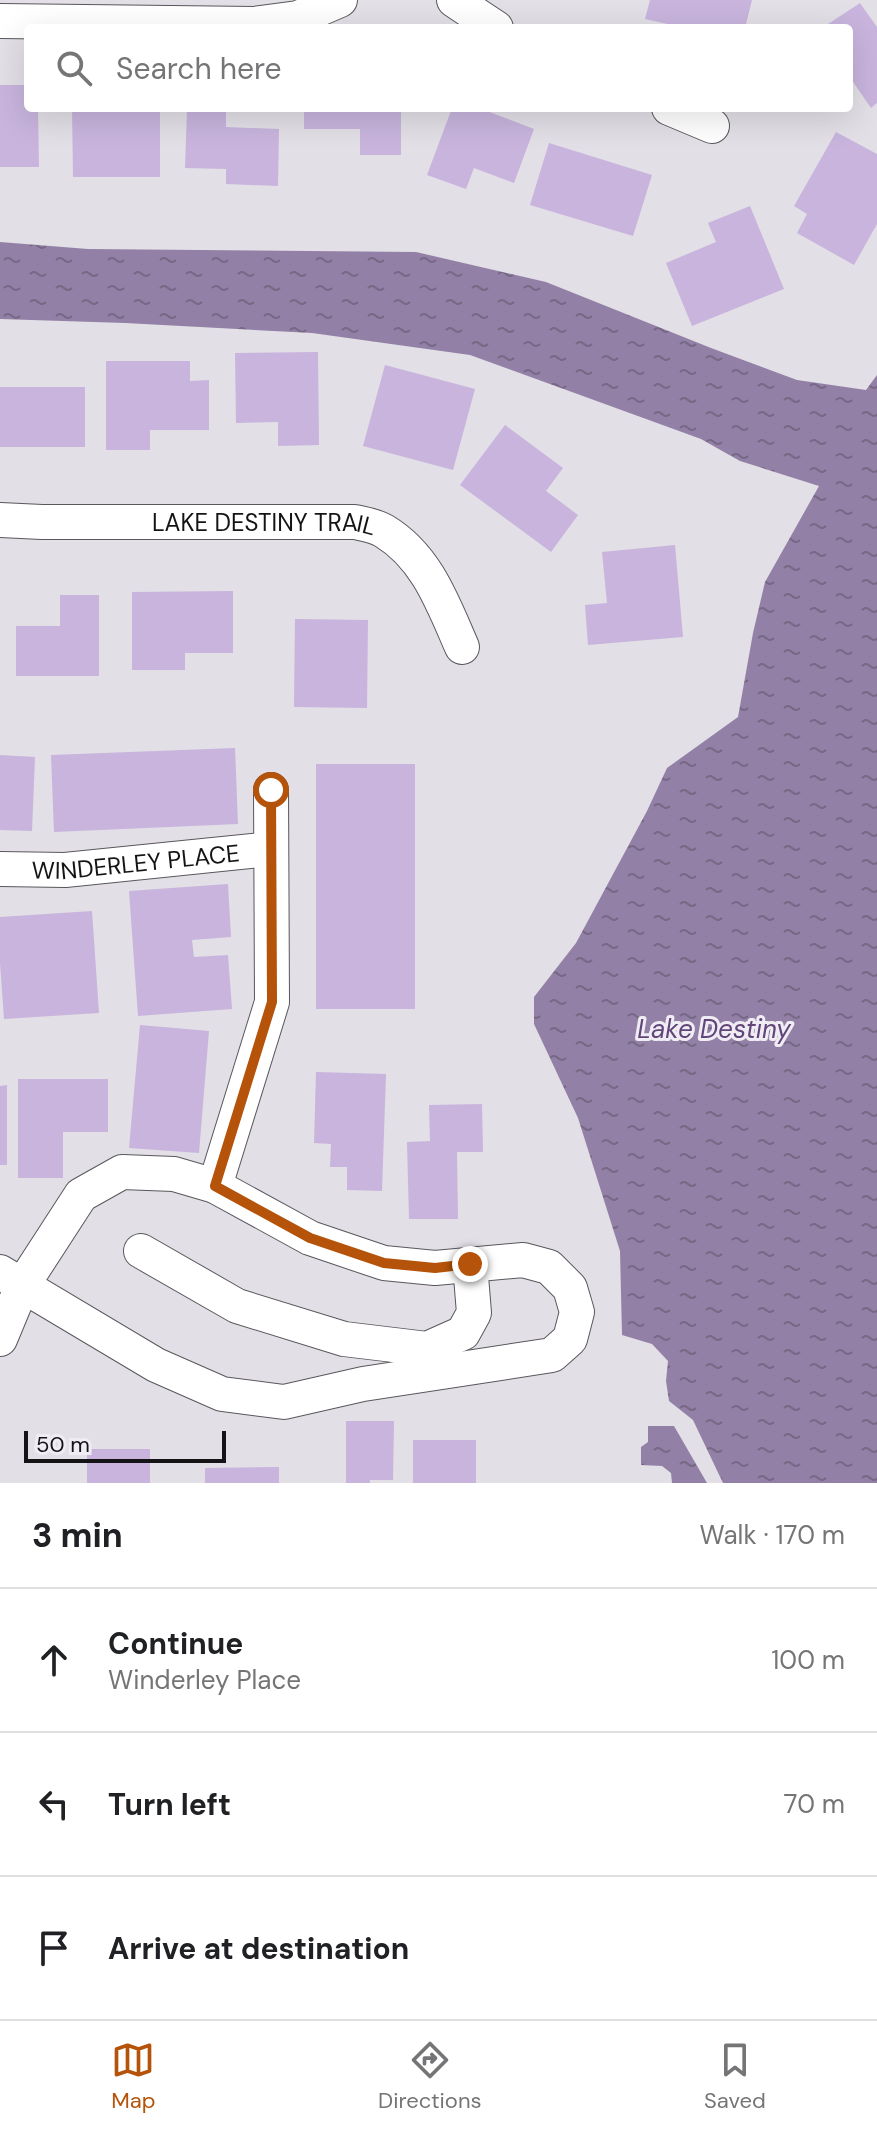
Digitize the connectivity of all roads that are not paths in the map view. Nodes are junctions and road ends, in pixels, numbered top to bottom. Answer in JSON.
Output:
{"nodes":[{"id":1,"x":340,"y":0,"type":"edge"},
{"id":2,"x":454,"y":0,"type":"edge"},
{"id":3,"x":0,"y":21,"type":"edge"},
{"id":4,"x":490,"y":24,"type":"edge"},
{"id":5,"x":679,"y":112,"type":"edge"},
{"id":6,"x":712,"y":126,"type":"dead end"},
{"id":7,"x":0,"y":520,"type":"edge"},
{"id":8,"x":462,"y":647,"type":"dead end"},
{"id":9,"x":271,"y":790,"type":"dead end"},
{"id":10,"x":271,"y":849,"type":"junction"},
{"id":11,"x":0,"y":869,"type":"edge"},
{"id":12,"x":215,"y":1186,"type":"junction"},
{"id":13,"x":141,"y":1251,"type":"dead end"},
{"id":14,"x":470,"y":1264,"type":"junction"},
{"id":15,"x":11,"y":1279,"type":"edge"},
{"id":16,"x":0,"y":1339,"type":"edge"}],
"edges":[{"from":1,"to":3,"type":"street"},
{"from":2,"to":4,"type":"street"},
{"from":5,"to":6,"type":"street"},
{"from":7,"to":8,"type":"street","name":"LAKE DESTINY TRAIL"},
{"from":9,"to":10,"type":"street","name":"WINDERLEY PLACE"},
{"from":10,"to":11,"type":"street","name":"WINDERLEY PLACE"},
{"from":10,"to":12,"type":"street","name":"WINDERLEY PLACE"},
{"from":12,"to":14,"type":"street"},
{"from":12,"to":15,"type":"street"},
{"from":13,"to":14,"type":"street"},
{"from":14,"to":15,"type":"street"},
{"from":15,"to":16,"type":"street"}]}
